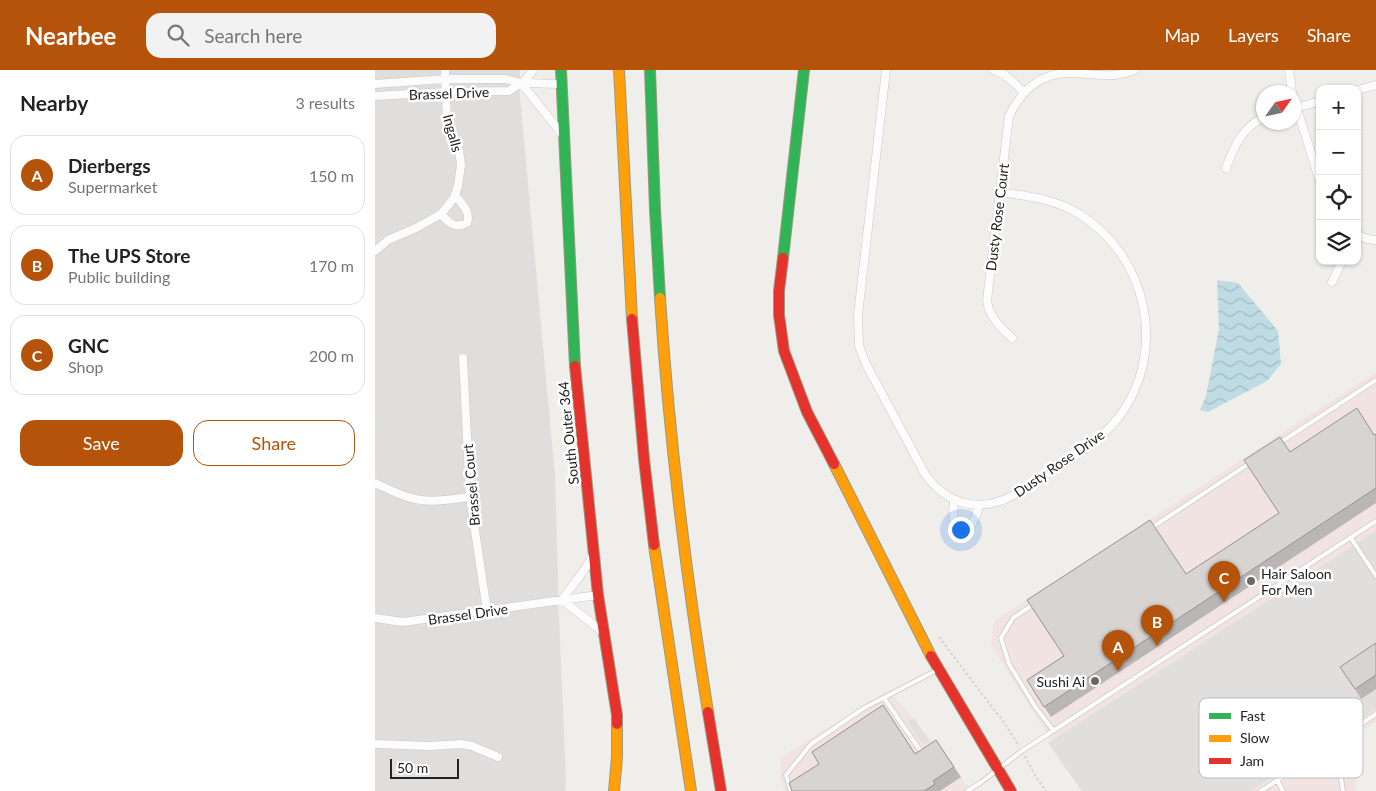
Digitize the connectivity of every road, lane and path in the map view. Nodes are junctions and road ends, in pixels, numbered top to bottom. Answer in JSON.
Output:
{"nodes":[{"id":1,"x":445,"y":70,"type":"edge"},
{"id":2,"x":533,"y":70,"type":"edge"},
{"id":3,"x":561,"y":70,"type":"edge"},
{"id":4,"x":619,"y":70,"type":"edge"},
{"id":5,"x":650,"y":70,"type":"edge"},
{"id":6,"x":804,"y":70,"type":"edge"},
{"id":7,"x":886,"y":70,"type":"edge"},
{"id":8,"x":994,"y":70,"type":"edge"},
{"id":9,"x":1134,"y":70,"type":"edge"},
{"id":10,"x":1289,"y":70,"type":"edge"},
{"id":11,"x":445,"y":80,"type":"junction"},
{"id":12,"x":521,"y":83,"type":"junction"},
{"id":13,"x":375,"y":84,"type":"edge"},
{"id":14,"x":561,"y":84,"type":"junction"},
{"id":15,"x":1292,"y":85,"type":"edge"},
{"id":16,"x":1376,"y":85,"type":"edge"},
{"id":17,"x":1361,"y":89,"type":"edge"},
{"id":18,"x":446,"y":92,"type":"junction"},
{"id":19,"x":1024,"y":92,"type":"junction"},
{"id":20,"x":375,"y":96,"type":"edge"},
{"id":21,"x":1316,"y":103,"type":"edge"},
{"id":22,"x":1301,"y":107,"type":"edge"},
{"id":23,"x":1256,"y":123,"type":"edge"},
{"id":24,"x":1301,"y":127,"type":"edge"},
{"id":25,"x":563,"y":134,"type":"junction"},
{"id":26,"x":1226,"y":168,"type":"dead end"},
{"id":27,"x":1318,"y":175,"type":"edge"},
{"id":28,"x":999,"y":192,"type":"junction"},
{"id":29,"x":455,"y":195,"type":"junction"},
{"id":30,"x":441,"y":214,"type":"junction"},
{"id":31,"x":1361,"y":235,"type":"edge"},
{"id":32,"x":1376,"y":240,"type":"edge"},
{"id":33,"x":375,"y":251,"type":"edge"},
{"id":34,"x":1340,"y":265,"type":"edge"},
{"id":35,"x":1332,"y":282,"type":"dead end"},
{"id":36,"x":1012,"y":338,"type":"dead end"},
{"id":37,"x":463,"y":358,"type":"dead end"},
{"id":38,"x":1376,"y":380,"type":"edge"},
{"id":39,"x":1277,"y":445,"type":"edge"},
{"id":40,"x":1252,"y":461,"type":"edge"},
{"id":41,"x":375,"y":483,"type":"edge"},
{"id":42,"x":470,"y":497,"type":"junction"},
{"id":43,"x":954,"y":500,"type":"junction"},
{"id":44,"x":979,"y":505,"type":"junction"},
{"id":45,"x":1376,"y":521,"type":"edge"},
{"id":46,"x":1145,"y":532,"type":"edge"},
{"id":47,"x":1351,"y":538,"type":"junction"},
{"id":48,"x":594,"y":554,"type":"junction"},
{"id":49,"x":1376,"y":576,"type":"edge"},
{"id":50,"x":598,"y":595,"type":"junction"},
{"id":51,"x":562,"y":600,"type":"junction"},
{"id":52,"x":1038,"y":602,"type":"edge"},
{"id":53,"x":487,"y":612,"type":"junction"},
{"id":54,"x":375,"y":618,"type":"edge"},
{"id":55,"x":603,"y":632,"type":"junction"},
{"id":56,"x":939,"y":637,"type":"dead end"},
{"id":57,"x":938,"y":669,"type":"junction"},
{"id":58,"x":884,"y":698,"type":"junction"},
{"id":59,"x":1376,"y":714,"type":"edge"},
{"id":60,"x":1363,"y":723,"type":"edge"},
{"id":61,"x":1053,"y":730,"type":"junction"},
{"id":62,"x":375,"y":744,"type":"edge"},
{"id":63,"x":713,"y":746,"type":"junction"},
{"id":64,"x":1022,"y":751,"type":"junction"},
{"id":65,"x":923,"y":754,"type":"edge"},
{"id":66,"x":499,"y":757,"type":"dead end"},
{"id":67,"x":997,"y":769,"type":"junction"},
{"id":68,"x":1280,"y":778,"type":"edge"},
{"id":69,"x":1341,"y":778,"type":"edge"},
{"id":70,"x":1277,"y":780,"type":"junction"},
{"id":71,"x":615,"y":791,"type":"edge"},
{"id":72,"x":691,"y":791,"type":"edge"},
{"id":73,"x":721,"y":791,"type":"edge"},
{"id":74,"x":728,"y":791,"type":"edge"},
{"id":75,"x":791,"y":791,"type":"edge"},
{"id":76,"x":967,"y":791,"type":"edge"},
{"id":77,"x":1011,"y":791,"type":"edge"},
{"id":78,"x":1046,"y":791,"type":"edge"},
{"id":79,"x":1261,"y":791,"type":"edge"},
{"id":80,"x":1283,"y":791,"type":"edge"},
{"id":81,"x":1344,"y":791,"type":"edge"}],
"edges":[{"from":1,"to":11,"type":"street","name":"Ingalls"},
{"from":2,"to":12,"type":"street"},
{"from":3,"to":14,"type":"main road","name":"South Outer 364"},
{"from":4,"to":72,"type":"main road"},
{"from":5,"to":63,"type":"main road"},
{"from":6,"to":57,"type":"main road"},
{"from":7,"to":43,"type":"street","name":"Dusty Rose Drive"},
{"from":8,"to":19,"type":"street"},
{"from":9,"to":19,"type":"street"},
{"from":10,"to":15,"type":"street"},
{"from":11,"to":12,"type":"street","name":"Brassel Drive"},
{"from":11,"to":13,"type":"street","name":"Brassel Drive"},
{"from":11,"to":18,"type":"street","name":"Ingalls"},
{"from":12,"to":14,"type":"street","name":"Brassel Drive"},
{"from":12,"to":18,"type":"street","name":"Brassel Drive"},
{"from":12,"to":25,"type":"street"},
{"from":14,"to":25,"type":"main road","name":"South Outer 364"},
{"from":16,"to":17,"type":"street"},
{"from":18,"to":20,"type":"street","name":"Brassel Drive"},
{"from":18,"to":29,"type":"street","name":"Ingalls"},
{"from":19,"to":28,"type":"street","name":"Dusty Rose Court"},
{"from":21,"to":22,"type":"street"},
{"from":23,"to":26,"type":"street"},
{"from":24,"to":27,"type":"street"},
{"from":25,"to":48,"type":"main road","name":"South Outer 364"},
{"from":28,"to":36,"type":"street","name":"Dusty Rose Court"},
{"from":28,"to":44,"type":"street","name":"Dusty Rose Drive"},
{"from":29,"to":30,"type":"street","name":"Ingalls"},
{"from":29,"to":30,"type":"street"},
{"from":30,"to":33,"type":"street","name":"Ingalls"},
{"from":31,"to":32,"type":"street"},
{"from":34,"to":35,"type":"street"},
{"from":37,"to":42,"type":"street","name":"Brassel Court"},
{"from":38,"to":39,"type":"lane"},
{"from":40,"to":46,"type":"lane"},
{"from":41,"to":42,"type":"street"},
{"from":42,"to":53,"type":"street","name":"Brassel Court"},
{"from":43,"to":44,"type":"street","name":"Dusty Rose Drive"},
{"from":43,"to":44,"type":"street"},
{"from":45,"to":47,"type":"lane"},
{"from":47,"to":49,"type":"lane"},
{"from":47,"to":61,"type":"lane"},
{"from":48,"to":50,"type":"main road","name":"South Outer 364"},
{"from":48,"to":51,"type":"street"},
{"from":50,"to":51,"type":"street","name":"Brassel Drive"},
{"from":50,"to":55,"type":"main road","name":"South Outer 364"},
{"from":51,"to":53,"type":"street","name":"Brassel Drive"},
{"from":51,"to":55,"type":"street"},
{"from":52,"to":61,"type":"lane"},
{"from":53,"to":54,"type":"street","name":"Brassel Drive"},
{"from":55,"to":71,"type":"main road","name":"South Outer 364"},
{"from":56,"to":64,"type":"path"},
{"from":57,"to":58,"type":"lane"},
{"from":57,"to":67,"type":"main road"},
{"from":58,"to":65,"type":"lane"},
{"from":58,"to":75,"type":"lane"},
{"from":59,"to":60,"type":"lane"},
{"from":61,"to":64,"type":"lane"},
{"from":62,"to":66,"type":"street"},
{"from":63,"to":73,"type":"main road"},
{"from":63,"to":74,"type":"main road"},
{"from":64,"to":67,"type":"lane"},
{"from":64,"to":78,"type":"path"},
{"from":67,"to":76,"type":"lane"},
{"from":67,"to":77,"type":"main road"},
{"from":68,"to":70,"type":"lane"},
{"from":69,"to":81,"type":"lane"},
{"from":70,"to":79,"type":"lane"},
{"from":70,"to":80,"type":"lane"}]}
